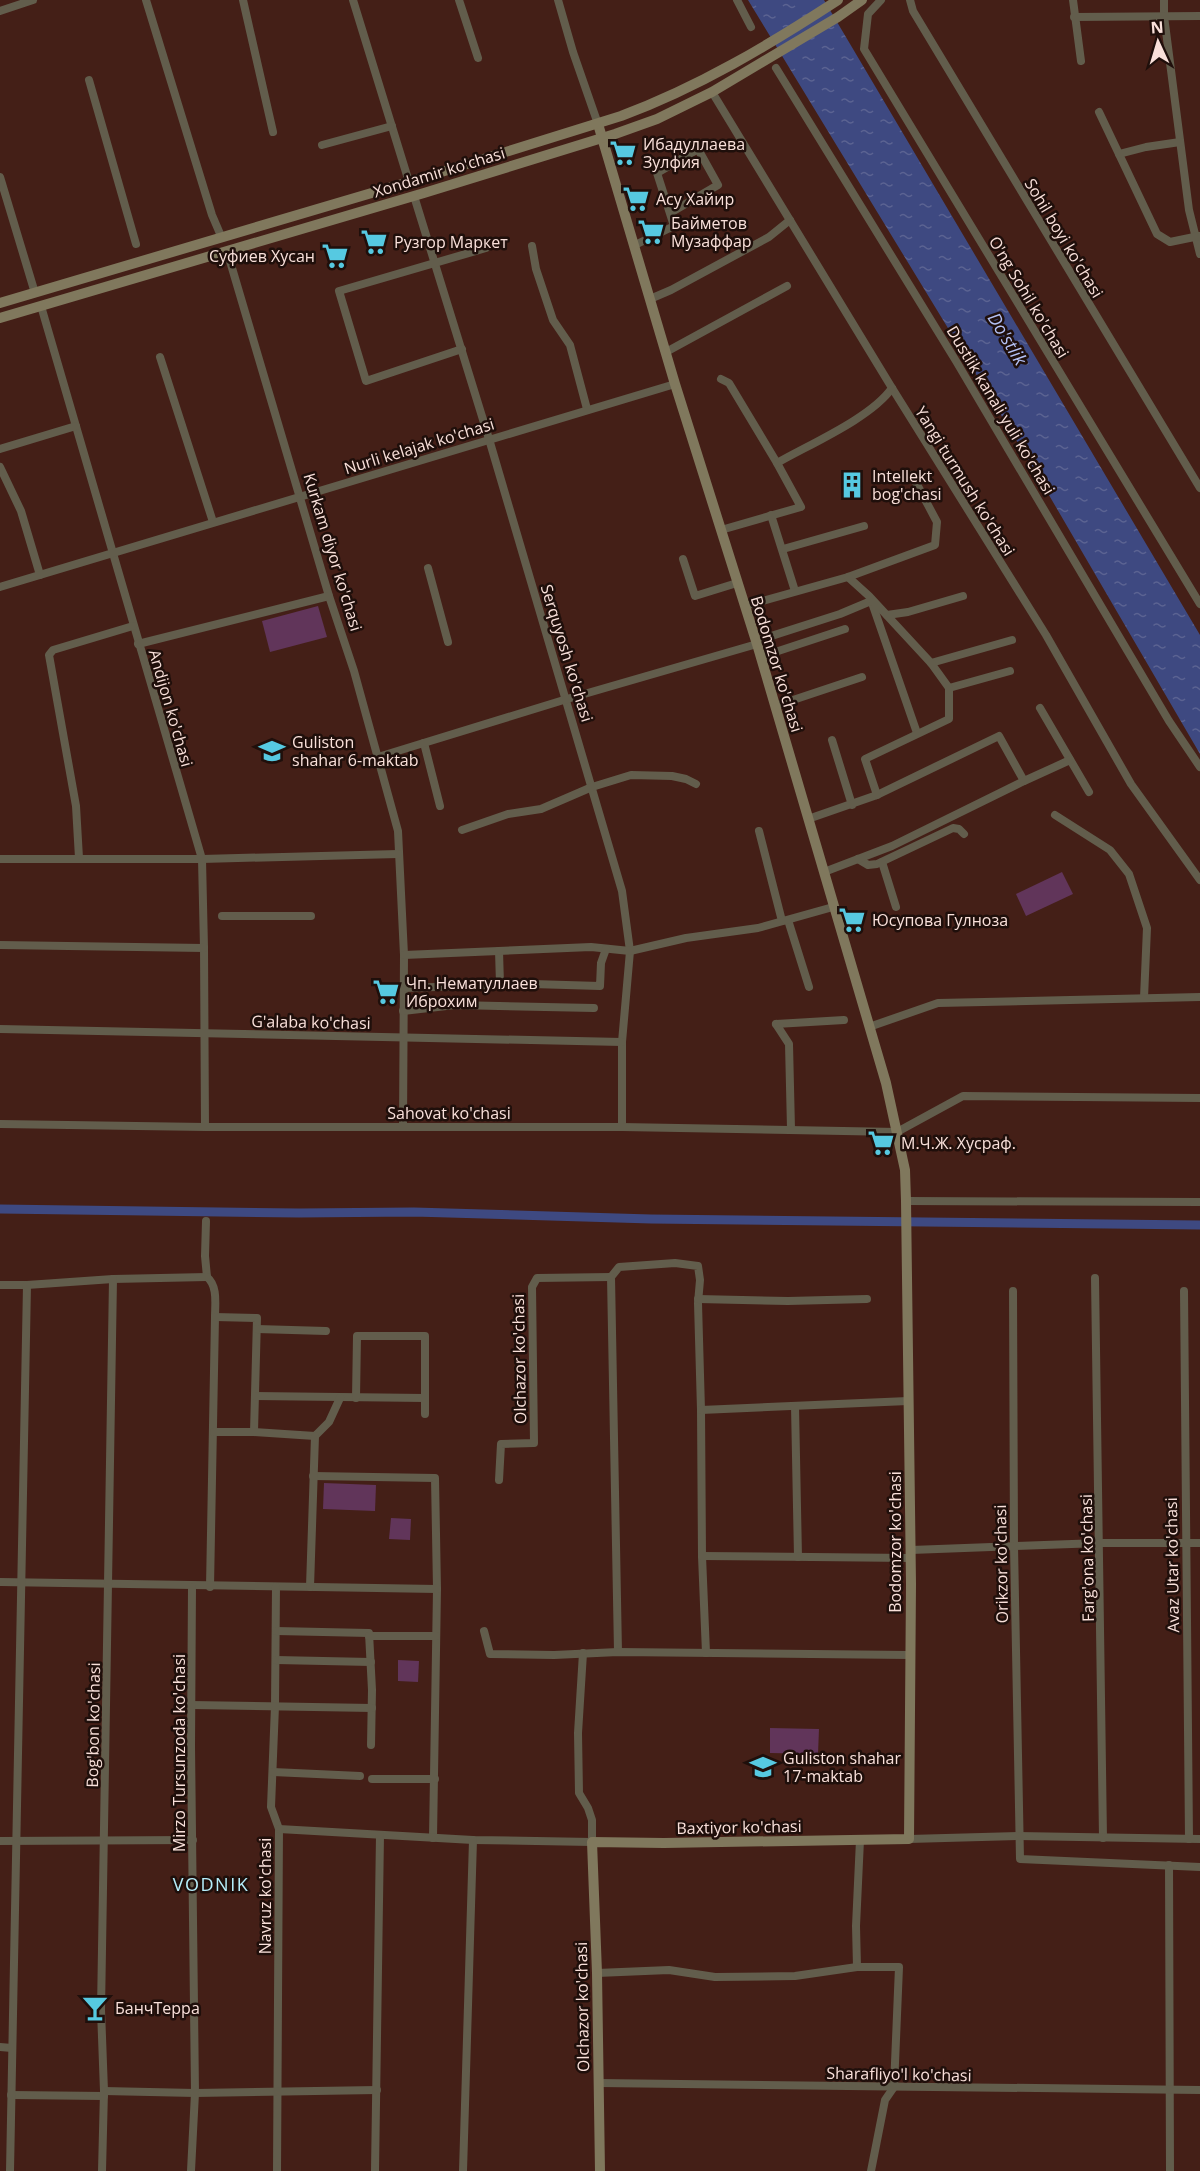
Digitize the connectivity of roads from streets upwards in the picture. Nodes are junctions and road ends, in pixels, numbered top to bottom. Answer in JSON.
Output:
{"nodes":[{"id":1,"x":33,"y":0,"type":"edge"},
{"id":2,"x":146,"y":0,"type":"edge"},
{"id":3,"x":243,"y":0,"type":"edge"},
{"id":4,"x":353,"y":0,"type":"edge"},
{"id":5,"x":459,"y":0,"type":"edge"},
{"id":6,"x":558,"y":0,"type":"edge"},
{"id":7,"x":736,"y":0,"type":"edge"},
{"id":8,"x":862,"y":0,"type":"edge"},
{"id":9,"x":881,"y":0,"type":"edge"},
{"id":10,"x":910,"y":0,"type":"edge"},
{"id":11,"x":1073,"y":0,"type":"edge"},
{"id":12,"x":1164,"y":0,"type":"edge"},
{"id":13,"x":833,"y":3,"type":"edge"},
{"id":14,"x":0,"y":11,"type":"edge"},
{"id":15,"x":1164,"y":16,"type":"junction"},
{"id":16,"x":1200,"y":16,"type":"edge"},
{"id":17,"x":1074,"y":18,"type":"junction"},
{"id":18,"x":751,"y":27,"type":"dead end"},
{"id":19,"x":478,"y":58,"type":"dead end"},
{"id":20,"x":1081,"y":61,"type":"dead end"},
{"id":21,"x":776,"y":68,"type":"dead end"},
{"id":22,"x":89,"y":80,"type":"dead end"},
{"id":23,"x":712,"y":92,"type":"junction"},
{"id":24,"x":1099,"y":112,"type":"dead end"},
{"id":25,"x":598,"y":124,"type":"junction"},
{"id":26,"x":392,"y":126,"type":"junction"},
{"id":27,"x":273,"y":132,"type":"dead end"},
{"id":28,"x":602,"y":138,"type":"junction"},
{"id":29,"x":1180,"y":141,"type":"junction"},
{"id":30,"x":322,"y":145,"type":"dead end"},
{"id":31,"x":1119,"y":154,"type":"junction"},
{"id":32,"x":0,"y":177,"type":"edge"},
{"id":33,"x":409,"y":182,"type":"junction"},
{"id":34,"x":414,"y":196,"type":"junction"},
{"id":35,"x":670,"y":213,"type":"junction"},
{"id":36,"x":790,"y":220,"type":"junction"},
{"id":37,"x":221,"y":236,"type":"junction"},
{"id":38,"x":1198,"y":236,"type":"edge"},
{"id":39,"x":136,"y":244,"type":"dead end"},
{"id":40,"x":634,"y":245,"type":"junction"},
{"id":41,"x":531,"y":246,"type":"dead end"},
{"id":42,"x":486,"y":248,"type":"dead end"},
{"id":43,"x":227,"y":251,"type":"junction"},
{"id":44,"x":1200,"y":254,"type":"edge"},
{"id":45,"x":435,"y":262,"type":"junction"},
{"id":46,"x":787,"y":286,"type":"dead end"},
{"id":47,"x":35,"y":293,"type":"junction"},
{"id":48,"x":650,"y":299,"type":"junction"},
{"id":49,"x":0,"y":303,"type":"edge"},
{"id":50,"x":41,"y":306,"type":"junction"},
{"id":51,"x":0,"y":318,"type":"edge"},
{"id":52,"x":462,"y":349,"type":"junction"},
{"id":53,"x":666,"y":352,"type":"junction"},
{"id":54,"x":160,"y":357,"type":"dead end"},
{"id":55,"x":721,"y":379,"type":"dead end"},
{"id":56,"x":675,"y":384,"type":"junction"},
{"id":57,"x":892,"y":388,"type":"junction"},
{"id":58,"x":587,"y":409,"type":"junction"},
{"id":59,"x":76,"y":426,"type":"junction"},
{"id":60,"x":489,"y":439,"type":"junction"},
{"id":61,"x":0,"y":449,"type":"edge"},
{"id":62,"x":777,"y":463,"type":"junction"},
{"id":63,"x":0,"y":467,"type":"edge"},
{"id":64,"x":912,"y":475,"type":"dead end"},
{"id":65,"x":1200,"y":489,"type":"edge"},
{"id":66,"x":300,"y":496,"type":"junction"},
{"id":67,"x":771,"y":515,"type":"junction"},
{"id":68,"x":213,"y":522,"type":"junction"},
{"id":69,"x":864,"y":526,"type":"dead end"},
{"id":70,"x":721,"y":530,"type":"junction"},
{"id":71,"x":783,"y":549,"type":"junction"},
{"id":72,"x":114,"y":553,"type":"junction"},
{"id":73,"x":683,"y":559,"type":"dead end"},
{"id":74,"x":428,"y":568,"type":"dead end"},
{"id":75,"x":40,"y":575,"type":"junction"},
{"id":76,"x":848,"y":577,"type":"junction"},
{"id":77,"x":737,"y":583,"type":"junction"},
{"id":78,"x":0,"y":587,"type":"edge"},
{"id":79,"x":795,"y":591,"type":"junction"},
{"id":80,"x":329,"y":596,"type":"junction"},
{"id":81,"x":963,"y":596,"type":"dead end"},
{"id":82,"x":870,"y":599,"type":"junction"},
{"id":83,"x":1200,"y":604,"type":"edge"},
{"id":84,"x":745,"y":606,"type":"junction"},
{"id":85,"x":887,"y":615,"type":"junction"},
{"id":86,"x":133,"y":626,"type":"junction"},
{"id":87,"x":845,"y":629,"type":"dead end"},
{"id":88,"x":1012,"y":640,"type":"dead end"},
{"id":89,"x":448,"y":642,"type":"dead end"},
{"id":90,"x":756,"y":642,"type":"junction"},
{"id":91,"x":138,"y":644,"type":"junction"},
{"id":92,"x":760,"y":657,"type":"junction"},
{"id":93,"x":931,"y":663,"type":"junction"},
{"id":94,"x":1010,"y":671,"type":"dead end"},
{"id":95,"x":862,"y":677,"type":"dead end"},
{"id":96,"x":949,"y":688,"type":"junction"},
{"id":97,"x":567,"y":699,"type":"junction"},
{"id":98,"x":775,"y":706,"type":"junction"},
{"id":99,"x":1040,"y":708,"type":"dead end"},
{"id":100,"x":917,"y":733,"type":"junction"},
{"id":101,"x":832,"y":740,"type":"dead end"},
{"id":102,"x":424,"y":743,"type":"junction"},
{"id":103,"x":378,"y":757,"type":"junction"},
{"id":104,"x":1070,"y":760,"type":"junction"},
{"id":105,"x":1200,"y":767,"type":"edge"},
{"id":106,"x":1024,"y":781,"type":"junction"},
{"id":107,"x":696,"y":784,"type":"dead end"},
{"id":108,"x":592,"y":787,"type":"junction"},
{"id":109,"x":1089,"y":792,"type":"dead end"},
{"id":110,"x":878,"y":795,"type":"junction"},
{"id":111,"x":852,"y":805,"type":"junction"},
{"id":112,"x":441,"y":806,"type":"dead end"},
{"id":113,"x":1055,"y":815,"type":"dead end"},
{"id":114,"x":808,"y":819,"type":"junction"},
{"id":115,"x":462,"y":830,"type":"dead end"},
{"id":116,"x":759,"y":831,"type":"dead end"},
{"id":117,"x":964,"y":834,"type":"dead end"},
{"id":118,"x":398,"y":855,"type":"junction"},
{"id":119,"x":79,"y":858,"type":"junction"},
{"id":120,"x":0,"y":859,"type":"edge"},
{"id":121,"x":202,"y":859,"type":"junction"},
{"id":122,"x":858,"y":859,"type":"junction"},
{"id":123,"x":882,"y":862,"type":"junction"},
{"id":124,"x":824,"y":872,"type":"junction"},
{"id":125,"x":1200,"y":880,"type":"edge"},
{"id":126,"x":833,"y":907,"type":"junction"},
{"id":127,"x":896,"y":907,"type":"dead end"},
{"id":128,"x":222,"y":916,"type":"dead end"},
{"id":129,"x":311,"y":916,"type":"dead end"},
{"id":130,"x":785,"y":920,"type":"junction"},
{"id":131,"x":0,"y":945,"type":"edge"},
{"id":132,"x":204,"y":948,"type":"junction"},
{"id":133,"x":606,"y":949,"type":"junction"},
{"id":134,"x":499,"y":951,"type":"junction"},
{"id":135,"x":630,"y":951,"type":"junction"},
{"id":136,"x":404,"y":955,"type":"junction"},
{"id":137,"x":500,"y":984,"type":"junction"},
{"id":138,"x":809,"y":987,"type":"dead end"},
{"id":139,"x":403,"y":988,"type":"junction"},
{"id":140,"x":1200,"y":997,"type":"edge"},
{"id":141,"x":1144,"y":998,"type":"junction"},
{"id":142,"x":594,"y":1008,"type":"dead end"},
{"id":143,"x":403,"y":1011,"type":"junction"},
{"id":144,"x":844,"y":1020,"type":"dead end"},
{"id":145,"x":869,"y":1027,"type":"junction"},
{"id":146,"x":0,"y":1029,"type":"edge"},
{"id":147,"x":204,"y":1034,"type":"junction"},
{"id":148,"x":403,"y":1038,"type":"junction"},
{"id":149,"x":622,"y":1041,"type":"junction"},
{"id":150,"x":1200,"y":1098,"type":"edge"},
{"id":151,"x":0,"y":1124,"type":"edge"},
{"id":152,"x":205,"y":1127,"type":"junction"},
{"id":153,"x":403,"y":1127,"type":"junction"},
{"id":154,"x":622,"y":1127,"type":"junction"},
{"id":155,"x":791,"y":1129,"type":"junction"},
{"id":156,"x":897,"y":1132,"type":"junction"},
{"id":157,"x":1200,"y":1202,"type":"edge"},
{"id":158,"x":906,"y":1206,"type":"junction"},
{"id":159,"x":206,"y":1221,"type":"dead end"},
{"id":160,"x":207,"y":1277,"type":"junction"},
{"id":161,"x":611,"y":1277,"type":"junction"},
{"id":162,"x":1095,"y":1278,"type":"dead end"},
{"id":163,"x":113,"y":1279,"type":"junction"},
{"id":164,"x":0,"y":1285,"type":"edge"},
{"id":165,"x":27,"y":1285,"type":"junction"},
{"id":166,"x":1013,"y":1291,"type":"dead end"},
{"id":167,"x":1184,"y":1291,"type":"dead end"},
{"id":168,"x":698,"y":1299,"type":"junction"},
{"id":169,"x":867,"y":1299,"type":"dead end"},
{"id":170,"x":215,"y":1317,"type":"junction"},
{"id":171,"x":257,"y":1329,"type":"junction"},
{"id":172,"x":326,"y":1331,"type":"dead end"},
{"id":173,"x":255,"y":1396,"type":"junction"},
{"id":174,"x":340,"y":1398,"type":"junction"},
{"id":175,"x":356,"y":1398,"type":"junction"},
{"id":176,"x":425,"y":1398,"type":"junction"},
{"id":177,"x":908,"y":1401,"type":"junction"},
{"id":178,"x":795,"y":1406,"type":"junction"},
{"id":179,"x":701,"y":1410,"type":"junction"},
{"id":180,"x":425,"y":1414,"type":"dead end"},
{"id":181,"x":214,"y":1432,"type":"junction"},
{"id":182,"x":254,"y":1432,"type":"junction"},
{"id":183,"x":315,"y":1436,"type":"junction"},
{"id":184,"x":313,"y":1476,"type":"junction"},
{"id":185,"x":499,"y":1480,"type":"dead end"},
{"id":186,"x":1100,"y":1543,"type":"junction"},
{"id":187,"x":1185,"y":1543,"type":"junction"},
{"id":188,"x":1200,"y":1543,"type":"edge"},
{"id":189,"x":1014,"y":1546,"type":"junction"},
{"id":190,"x":911,"y":1554,"type":"junction"},
{"id":191,"x":702,"y":1556,"type":"junction"},
{"id":192,"x":798,"y":1557,"type":"junction"},
{"id":193,"x":0,"y":1582,"type":"edge"},
{"id":194,"x":21,"y":1582,"type":"junction"},
{"id":195,"x":109,"y":1586,"type":"junction"},
{"id":196,"x":192,"y":1587,"type":"junction"},
{"id":197,"x":210,"y":1587,"type":"junction"},
{"id":198,"x":276,"y":1587,"type":"junction"},
{"id":199,"x":310,"y":1587,"type":"junction"},
{"id":200,"x":437,"y":1590,"type":"junction"},
{"id":201,"x":276,"y":1631,"type":"junction"},
{"id":202,"x":484,"y":1631,"type":"dead end"},
{"id":203,"x":369,"y":1634,"type":"junction"},
{"id":204,"x":436,"y":1636,"type":"junction"},
{"id":205,"x":618,"y":1652,"type":"junction"},
{"id":206,"x":583,"y":1653,"type":"junction"},
{"id":207,"x":706,"y":1653,"type":"junction"},
{"id":208,"x":910,"y":1655,"type":"junction"},
{"id":209,"x":276,"y":1660,"type":"junction"},
{"id":210,"x":371,"y":1662,"type":"junction"},
{"id":211,"x":191,"y":1705,"type":"junction"},
{"id":212,"x":275,"y":1706,"type":"junction"},
{"id":213,"x":372,"y":1708,"type":"junction"},
{"id":214,"x":371,"y":1745,"type":"dead end"},
{"id":215,"x":273,"y":1772,"type":"junction"},
{"id":216,"x":360,"y":1776,"type":"dead end"},
{"id":217,"x":372,"y":1779,"type":"dead end"},
{"id":218,"x":435,"y":1779,"type":"junction"},
{"id":219,"x":279,"y":1829,"type":"junction"},
{"id":220,"x":380,"y":1835,"type":"junction"},
{"id":221,"x":1018,"y":1836,"type":"junction"},
{"id":222,"x":433,"y":1838,"type":"junction"},
{"id":223,"x":1103,"y":1838,"type":"junction"},
{"id":224,"x":909,"y":1839,"type":"junction"},
{"id":225,"x":1189,"y":1839,"type":"junction"},
{"id":226,"x":1200,"y":1839,"type":"edge"},
{"id":227,"x":193,"y":1840,"type":"junction"},
{"id":228,"x":473,"y":1840,"type":"junction"},
{"id":229,"x":860,"y":1840,"type":"junction"},
{"id":230,"x":0,"y":1841,"type":"edge"},
{"id":231,"x":15,"y":1841,"type":"junction"},
{"id":232,"x":105,"y":1841,"type":"junction"},
{"id":233,"x":592,"y":1842,"type":"junction"},
{"id":234,"x":1169,"y":1865,"type":"junction"},
{"id":235,"x":1200,"y":1867,"type":"edge"},
{"id":236,"x":857,"y":1967,"type":"junction"},
{"id":237,"x":597,"y":1973,"type":"junction"},
{"id":238,"x":0,"y":2047,"type":"edge"},
{"id":239,"x":12,"y":2048,"type":"junction"},
{"id":240,"x":598,"y":2083,"type":"junction"},
{"id":241,"x":894,"y":2087,"type":"junction"},
{"id":242,"x":1171,"y":2089,"type":"junction"},
{"id":243,"x":377,"y":2090,"type":"junction"},
{"id":244,"x":1200,"y":2090,"type":"edge"},
{"id":245,"x":279,"y":2091,"type":"junction"},
{"id":246,"x":104,"y":2093,"type":"junction"},
{"id":247,"x":195,"y":2093,"type":"junction"},
{"id":248,"x":11,"y":2095,"type":"junction"},
{"id":249,"x":9,"y":2171,"type":"edge"},
{"id":250,"x":102,"y":2171,"type":"edge"},
{"id":251,"x":191,"y":2171,"type":"edge"},
{"id":252,"x":277,"y":2171,"type":"edge"},
{"id":253,"x":375,"y":2171,"type":"edge"},
{"id":254,"x":464,"y":2171,"type":"edge"},
{"id":255,"x":600,"y":2171,"type":"edge"},
{"id":256,"x":871,"y":2171,"type":"edge"},
{"id":257,"x":1170,"y":2171,"type":"edge"}],
"edges":[{"from":1,"to":14,"type":"street"},
{"from":2,"to":37,"type":"street","name":"Kurkam diyor ko'chasi"},
{"from":3,"to":27,"type":"street"},
{"from":4,"to":26,"type":"street"},
{"from":5,"to":19,"type":"street"},
{"from":6,"to":25,"type":"street"},
{"from":7,"to":18,"type":"street"},
{"from":8,"to":23,"type":"street","name":"Xondamir ko'chasi"},
{"from":9,"to":83,"type":"street","name":"O'ng Sohil ko'chasi"},
{"from":10,"to":65,"type":"street","name":"Sohil boyi ko'chasi"},
{"from":11,"to":17,"type":"street"},
{"from":12,"to":15,"type":"street"},
{"from":13,"to":25,"type":"street","name":"Xondamir ko'chasi"},
{"from":15,"to":16,"type":"street"},
{"from":15,"to":17,"type":"street"},
{"from":15,"to":29,"type":"street"},
{"from":17,"to":20,"type":"street"},
{"from":21,"to":105,"type":"street","name":"Dustlik kanali yuli ko'chasi"},
{"from":22,"to":39,"type":"street"},
{"from":23,"to":28,"type":"street","name":"Xondamir ko'chasi"},
{"from":23,"to":36,"type":"street","name":"Yangi turmush ko'chasi"},
{"from":24,"to":31,"type":"street"},
{"from":25,"to":28,"type":"street","name":"Bodomzor ko'chasi"},
{"from":25,"to":33,"type":"street","name":"Xondamir ko'chasi"},
{"from":26,"to":30,"type":"street"},
{"from":26,"to":33,"type":"street"},
{"from":28,"to":34,"type":"street","name":"Xondamir ko'chasi"},
{"from":28,"to":40,"type":"street","name":"Bodomzor ko'chasi"},
{"from":29,"to":31,"type":"street"},
{"from":29,"to":38,"type":"street"},
{"from":31,"to":38,"type":"street"},
{"from":32,"to":47,"type":"street"},
{"from":33,"to":37,"type":"street","name":"Xondamir ko'chasi"},
{"from":34,"to":43,"type":"street","name":"Xondamir ko'chasi"},
{"from":34,"to":45,"type":"street","name":"Serquyosh ko'chasi"},
{"from":35,"to":35,"type":"street"},
{"from":35,"to":40,"type":"street"},
{"from":36,"to":48,"type":"street"},
{"from":36,"to":57,"type":"street","name":"Yangi turmush ko'chasi"},
{"from":37,"to":43,"type":"street","name":"Kurkam diyor ko'chasi"},
{"from":37,"to":47,"type":"street","name":"Xondamir ko'chasi"},
{"from":38,"to":44,"type":"street"},
{"from":40,"to":48,"type":"street","name":"Bodomzor ko'chasi"},
{"from":41,"to":58,"type":"street"},
{"from":42,"to":45,"type":"street"},
{"from":43,"to":50,"type":"street","name":"Xondamir ko'chasi"},
{"from":43,"to":66,"type":"street","name":"Kurkam diyor ko'chasi"},
{"from":45,"to":52,"type":"street","name":"Serquyosh ko'chasi"},
{"from":45,"to":52,"type":"street"},
{"from":46,"to":53,"type":"street"},
{"from":47,"to":49,"type":"street","name":"Xondamir ko'chasi"},
{"from":48,"to":53,"type":"street","name":"Bodomzor ko'chasi"},
{"from":50,"to":51,"type":"street","name":"Xondamir ko'chasi"},
{"from":50,"to":59,"type":"street","name":"Andijon ko'chasi"},
{"from":52,"to":60,"type":"street","name":"Serquyosh ko'chasi"},
{"from":53,"to":56,"type":"street","name":"Bodomzor ko'chasi"},
{"from":54,"to":68,"type":"street"},
{"from":55,"to":62,"type":"street"},
{"from":56,"to":58,"type":"street","name":"Nurli kelajak ko'chasi"},
{"from":56,"to":70,"type":"street","name":"Bodomzor ko'chasi"},
{"from":57,"to":62,"type":"street"},
{"from":57,"to":125,"type":"street","name":"Yangi turmush ko'chasi"},
{"from":58,"to":60,"type":"street","name":"Nurli kelajak ko'chasi"},
{"from":59,"to":61,"type":"street"},
{"from":59,"to":72,"type":"street","name":"Andijon ko'chasi"},
{"from":60,"to":66,"type":"street","name":"Nurli kelajak ko'chasi"},
{"from":60,"to":97,"type":"street","name":"Serquyosh ko'chasi"},
{"from":62,"to":67,"type":"street"},
{"from":63,"to":75,"type":"street"},
{"from":64,"to":76,"type":"street"},
{"from":66,"to":68,"type":"street","name":"Nurli kelajak ko'chasi"},
{"from":66,"to":80,"type":"street","name":"Kurkam diyor ko'chasi"},
{"from":67,"to":70,"type":"street"},
{"from":67,"to":71,"type":"street"},
{"from":68,"to":72,"type":"street","name":"Nurli kelajak ko'chasi"},
{"from":69,"to":71,"type":"street"},
{"from":70,"to":77,"type":"street","name":"Bodomzor ko'chasi"},
{"from":71,"to":79,"type":"street"},
{"from":72,"to":75,"type":"street","name":"Nurli kelajak ko'chasi"},
{"from":72,"to":86,"type":"street","name":"Andijon ko'chasi"},
{"from":73,"to":77,"type":"street"},
{"from":74,"to":89,"type":"street"},
{"from":75,"to":78,"type":"street","name":"Nurli kelajak ko'chasi"},
{"from":76,"to":79,"type":"street"},
{"from":76,"to":82,"type":"street"},
{"from":77,"to":84,"type":"street","name":"Bodomzor ko'chasi"},
{"from":79,"to":84,"type":"street"},
{"from":80,"to":91,"type":"street"},
{"from":80,"to":103,"type":"street","name":"Kurkam diyor ko'chasi"},
{"from":81,"to":85,"type":"street"},
{"from":82,"to":85,"type":"street"},
{"from":82,"to":90,"type":"street"},
{"from":82,"to":100,"type":"street"},
{"from":84,"to":90,"type":"street","name":"Bodomzor ko'chasi"},
{"from":85,"to":93,"type":"street"},
{"from":86,"to":91,"type":"street","name":"Andijon ko'chasi"},
{"from":86,"to":119,"type":"street"},
{"from":87,"to":92,"type":"street"},
{"from":88,"to":93,"type":"street"},
{"from":90,"to":92,"type":"street","name":"Bodomzor ko'chasi"},
{"from":90,"to":97,"type":"street"},
{"from":91,"to":121,"type":"street","name":"Andijon ko'chasi"},
{"from":92,"to":98,"type":"street","name":"Bodomzor ko'chasi"},
{"from":93,"to":96,"type":"street"},
{"from":94,"to":96,"type":"street"},
{"from":95,"to":98,"type":"street"},
{"from":96,"to":100,"type":"street"},
{"from":97,"to":102,"type":"street"},
{"from":97,"to":108,"type":"street","name":"Serquyosh ko'chasi"},
{"from":98,"to":114,"type":"street","name":"Bodomzor ko'chasi"},
{"from":99,"to":104,"type":"street"},
{"from":100,"to":110,"type":"street"},
{"from":101,"to":111,"type":"street"},
{"from":102,"to":103,"type":"street"},
{"from":102,"to":112,"type":"street"},
{"from":103,"to":118,"type":"street","name":"Kurkam diyor ko'chasi"},
{"from":104,"to":106,"type":"street"},
{"from":104,"to":109,"type":"street"},
{"from":106,"to":110,"type":"street"},
{"from":106,"to":122,"type":"street"},
{"from":107,"to":108,"type":"street"},
{"from":108,"to":115,"type":"street"},
{"from":108,"to":135,"type":"street","name":"Serquyosh ko'chasi"},
{"from":110,"to":111,"type":"street"},
{"from":111,"to":114,"type":"street"},
{"from":113,"to":141,"type":"street"},
{"from":114,"to":124,"type":"street","name":"Bodomzor ko'chasi"},
{"from":116,"to":130,"type":"street"},
{"from":117,"to":123,"type":"street"},
{"from":118,"to":121,"type":"street"},
{"from":118,"to":136,"type":"street","name":"Kurkam diyor ko'chasi"},
{"from":119,"to":120,"type":"street"},
{"from":119,"to":121,"type":"street"},
{"from":121,"to":132,"type":"street","name":"Andijon ko'chasi"},
{"from":122,"to":123,"type":"street"},
{"from":122,"to":124,"type":"street"},
{"from":123,"to":127,"type":"street"},
{"from":124,"to":126,"type":"street","name":"Bodomzor ko'chasi"},
{"from":126,"to":130,"type":"street"},
{"from":126,"to":145,"type":"street","name":"Bodomzor ko'chasi"},
{"from":128,"to":129,"type":"street"},
{"from":130,"to":135,"type":"street"},
{"from":130,"to":138,"type":"street"},
{"from":131,"to":132,"type":"street"},
{"from":132,"to":147,"type":"street","name":"Andijon ko'chasi"},
{"from":133,"to":134,"type":"street"},
{"from":133,"to":135,"type":"street"},
{"from":133,"to":137,"type":"street"},
{"from":134,"to":136,"type":"street"},
{"from":134,"to":137,"type":"street"},
{"from":135,"to":149,"type":"street","name":"Serquyosh ko'chasi"},
{"from":136,"to":139,"type":"street","name":"Kurkam diyor ko'chasi"},
{"from":137,"to":139,"type":"street"},
{"from":139,"to":143,"type":"street","name":"Kurkam diyor ko'chasi"},
{"from":140,"to":141,"type":"street"},
{"from":141,"to":145,"type":"street"},
{"from":142,"to":143,"type":"street"},
{"from":143,"to":148,"type":"street","name":"Kurkam diyor ko'chasi"},
{"from":144,"to":155,"type":"street"},
{"from":145,"to":156,"type":"street","name":"Bodomzor ko'chasi"},
{"from":146,"to":147,"type":"street","name":"G'alaba ko'chasi"},
{"from":147,"to":148,"type":"street","name":"G'alaba ko'chasi"},
{"from":147,"to":152,"type":"street","name":"Andijon ko'chasi"},
{"from":148,"to":149,"type":"street","name":"G'alaba ko'chasi"},
{"from":148,"to":153,"type":"street","name":"Kurkam diyor ko'chasi"},
{"from":149,"to":154,"type":"street","name":"Serquyosh ko'chasi"},
{"from":150,"to":156,"type":"street"},
{"from":151,"to":152,"type":"street","name":"Sahovat ko'chasi"},
{"from":152,"to":153,"type":"street","name":"Sahovat ko'chasi"},
{"from":153,"to":154,"type":"street","name":"Sahovat ko'chasi"},
{"from":154,"to":155,"type":"street","name":"Sahovat ko'chasi"},
{"from":155,"to":156,"type":"street","name":"Sahovat ko'chasi"},
{"from":156,"to":158,"type":"street","name":"Bodomzor ko'chasi"},
{"from":157,"to":158,"type":"street"},
{"from":158,"to":177,"type":"street","name":"Bodomzor ko'chasi"},
{"from":159,"to":160,"type":"street"},
{"from":160,"to":163,"type":"street"},
{"from":160,"to":170,"type":"street"},
{"from":161,"to":168,"type":"street"},
{"from":161,"to":185,"type":"street","name":"Olchazor ko'chasi"},
{"from":161,"to":205,"type":"street"},
{"from":162,"to":186,"type":"street","name":"Farg'ona ko'chasi"},
{"from":163,"to":165,"type":"street"},
{"from":163,"to":195,"type":"street","name":"Bog'bon ko'chasi"},
{"from":164,"to":165,"type":"street"},
{"from":165,"to":194,"type":"street"},
{"from":166,"to":189,"type":"street","name":"Orikzor ko'chasi"},
{"from":167,"to":187,"type":"street","name":"Avaz Utar ko'chasi"},
{"from":168,"to":169,"type":"street"},
{"from":168,"to":179,"type":"street"},
{"from":170,"to":171,"type":"street"},
{"from":170,"to":181,"type":"street"},
{"from":171,"to":172,"type":"street"},
{"from":171,"to":173,"type":"street"},
{"from":173,"to":174,"type":"street"},
{"from":173,"to":182,"type":"street"},
{"from":174,"to":175,"type":"street"},
{"from":174,"to":183,"type":"street"},
{"from":175,"to":176,"type":"street"},
{"from":175,"to":176,"type":"street"},
{"from":176,"to":180,"type":"street"},
{"from":177,"to":178,"type":"street"},
{"from":177,"to":190,"type":"street","name":"Bodomzor ko'chasi"},
{"from":178,"to":179,"type":"street"},
{"from":178,"to":192,"type":"street"},
{"from":179,"to":191,"type":"street"},
{"from":181,"to":182,"type":"street"},
{"from":181,"to":197,"type":"street"},
{"from":182,"to":183,"type":"street"},
{"from":183,"to":184,"type":"street"},
{"from":184,"to":199,"type":"street"},
{"from":184,"to":200,"type":"street"},
{"from":186,"to":187,"type":"street"},
{"from":186,"to":189,"type":"street"},
{"from":186,"to":223,"type":"street","name":"Farg'ona ko'chasi"},
{"from":187,"to":188,"type":"street"},
{"from":187,"to":225,"type":"street","name":"Avaz Utar ko'chasi"},
{"from":189,"to":190,"type":"street"},
{"from":189,"to":221,"type":"street","name":"Orikzor ko'chasi"},
{"from":190,"to":192,"type":"street"},
{"from":190,"to":208,"type":"street","name":"Bodomzor ko'chasi"},
{"from":191,"to":192,"type":"street"},
{"from":191,"to":207,"type":"street"},
{"from":193,"to":194,"type":"street"},
{"from":194,"to":195,"type":"street"},
{"from":194,"to":231,"type":"street"},
{"from":195,"to":196,"type":"street"},
{"from":195,"to":232,"type":"street","name":"Bog'bon ko'chasi"},
{"from":196,"to":197,"type":"street"},
{"from":196,"to":211,"type":"street","name":"Mirzo Tursunzoda ko'chasi"},
{"from":197,"to":198,"type":"street"},
{"from":198,"to":199,"type":"street"},
{"from":198,"to":201,"type":"street","name":"Navruz ko'chasi"},
{"from":199,"to":200,"type":"street"},
{"from":200,"to":204,"type":"street"},
{"from":201,"to":203,"type":"street"},
{"from":201,"to":209,"type":"street","name":"Navruz ko'chasi"},
{"from":202,"to":206,"type":"street"},
{"from":203,"to":204,"type":"street"},
{"from":203,"to":210,"type":"street"},
{"from":204,"to":218,"type":"street"},
{"from":205,"to":206,"type":"street"},
{"from":205,"to":207,"type":"street"},
{"from":206,"to":233,"type":"street"},
{"from":207,"to":208,"type":"street"},
{"from":208,"to":224,"type":"street","name":"Bodomzor ko'chasi"},
{"from":209,"to":210,"type":"street"},
{"from":209,"to":212,"type":"street","name":"Navruz ko'chasi"},
{"from":210,"to":213,"type":"street"},
{"from":211,"to":212,"type":"street"},
{"from":211,"to":227,"type":"street","name":"Mirzo Tursunzoda ko'chasi"},
{"from":212,"to":213,"type":"street"},
{"from":212,"to":215,"type":"street","name":"Navruz ko'chasi"},
{"from":213,"to":214,"type":"street"},
{"from":215,"to":216,"type":"street"},
{"from":215,"to":219,"type":"street","name":"Navruz ko'chasi"},
{"from":217,"to":218,"type":"street"},
{"from":218,"to":222,"type":"street"},
{"from":219,"to":220,"type":"street","name":"Baxtiyor ko'chasi"},
{"from":219,"to":245,"type":"street","name":"Navruz ko'chasi"},
{"from":220,"to":222,"type":"street","name":"Baxtiyor ko'chasi"},
{"from":220,"to":243,"type":"street"},
{"from":221,"to":223,"type":"street","name":"Baxtiyor ko'chasi"},
{"from":221,"to":224,"type":"street","name":"Baxtiyor ko'chasi"},
{"from":221,"to":234,"type":"street"},
{"from":222,"to":228,"type":"street","name":"Baxtiyor ko'chasi"},
{"from":223,"to":225,"type":"street","name":"Baxtiyor ko'chasi"},
{"from":224,"to":229,"type":"street","name":"Baxtiyor ko'chasi"},
{"from":225,"to":226,"type":"street","name":"Baxtiyor ko'chasi"},
{"from":227,"to":232,"type":"street"},
{"from":227,"to":247,"type":"street","name":"Mirzo Tursunzoda ko'chasi"},
{"from":228,"to":233,"type":"street","name":"Baxtiyor ko'chasi"},
{"from":228,"to":254,"type":"street"},
{"from":229,"to":233,"type":"street","name":"Baxtiyor ko'chasi"},
{"from":229,"to":236,"type":"street"},
{"from":230,"to":231,"type":"street"},
{"from":231,"to":232,"type":"street"},
{"from":231,"to":239,"type":"street"},
{"from":232,"to":246,"type":"street","name":"Bog'bon ko'chasi"},
{"from":233,"to":237,"type":"street","name":"Olchazor ko'chasi"},
{"from":234,"to":235,"type":"street"},
{"from":234,"to":242,"type":"street"},
{"from":236,"to":237,"type":"street"},
{"from":236,"to":241,"type":"street"},
{"from":237,"to":240,"type":"street","name":"Olchazor ko'chasi"},
{"from":238,"to":239,"type":"street"},
{"from":239,"to":248,"type":"street"},
{"from":240,"to":241,"type":"street","name":"Sharafliyo'l ko'chasi"},
{"from":240,"to":255,"type":"street","name":"Olchazor ko'chasi"},
{"from":241,"to":242,"type":"street","name":"Sharafliyo'l ko'chasi"},
{"from":241,"to":256,"type":"street"},
{"from":242,"to":244,"type":"street","name":"Sharafliyo'l ko'chasi"},
{"from":242,"to":257,"type":"street"},
{"from":243,"to":245,"type":"street"},
{"from":243,"to":253,"type":"street"},
{"from":245,"to":247,"type":"street"},
{"from":245,"to":252,"type":"street","name":"Navruz ko'chasi"},
{"from":246,"to":247,"type":"street"},
{"from":246,"to":248,"type":"street"},
{"from":246,"to":250,"type":"street","name":"Bog'bon ko'chasi"},
{"from":247,"to":251,"type":"street","name":"Mirzo Tursunzoda ko'chasi"},
{"from":248,"to":249,"type":"street"}]}
